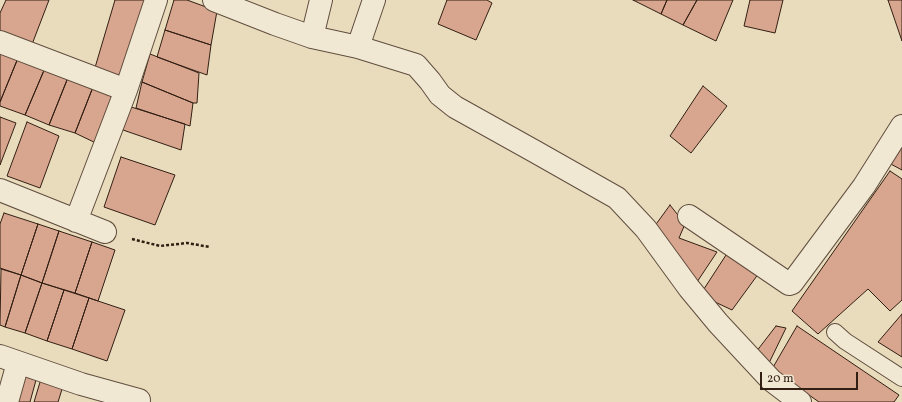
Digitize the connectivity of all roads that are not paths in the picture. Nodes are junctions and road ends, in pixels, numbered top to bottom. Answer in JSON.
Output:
{"nodes":[{"id":1,"x":156,"y":0,"type":"edge"},
{"id":2,"x":214,"y":0,"type":"edge"},
{"id":3,"x":321,"y":0,"type":"edge"},
{"id":4,"x":374,"y":0,"type":"edge"},
{"id":5,"x":312,"y":37,"type":"junction"},
{"id":6,"x":0,"y":42,"type":"edge"},
{"id":7,"x":358,"y":47,"type":"junction"},
{"id":8,"x":126,"y":90,"type":"junction"},
{"id":9,"x":902,"y":126,"type":"edge"},
{"id":10,"x":0,"y":190,"type":"edge"},
{"id":11,"x":689,"y":216,"type":"dead end"},
{"id":12,"x":76,"y":220,"type":"junction"},
{"id":13,"x":104,"y":232,"type":"dead end"},
{"id":14,"x":835,"y":332,"type":"dead end"},
{"id":15,"x":9,"y":360,"type":"edge"},
{"id":16,"x":902,"y":378,"type":"edge"},
{"id":17,"x":138,"y":400,"type":"dead end"},
{"id":18,"x":6,"y":402,"type":"edge"},
{"id":19,"x":800,"y":402,"type":"edge"}],
"edges":[{"from":1,"to":8,"type":"street"},
{"from":2,"to":5,"type":"street"},
{"from":3,"to":5,"type":"street"},
{"from":4,"to":7,"type":"street"},
{"from":5,"to":7,"type":"street"},
{"from":6,"to":8,"type":"street"},
{"from":7,"to":19,"type":"street"},
{"from":8,"to":12,"type":"street"},
{"from":9,"to":11,"type":"street"},
{"from":10,"to":12,"type":"street"},
{"from":12,"to":13,"type":"street"},
{"from":14,"to":16,"type":"lane"},
{"from":15,"to":17,"type":"street"},
{"from":15,"to":18,"type":"street"}]}
